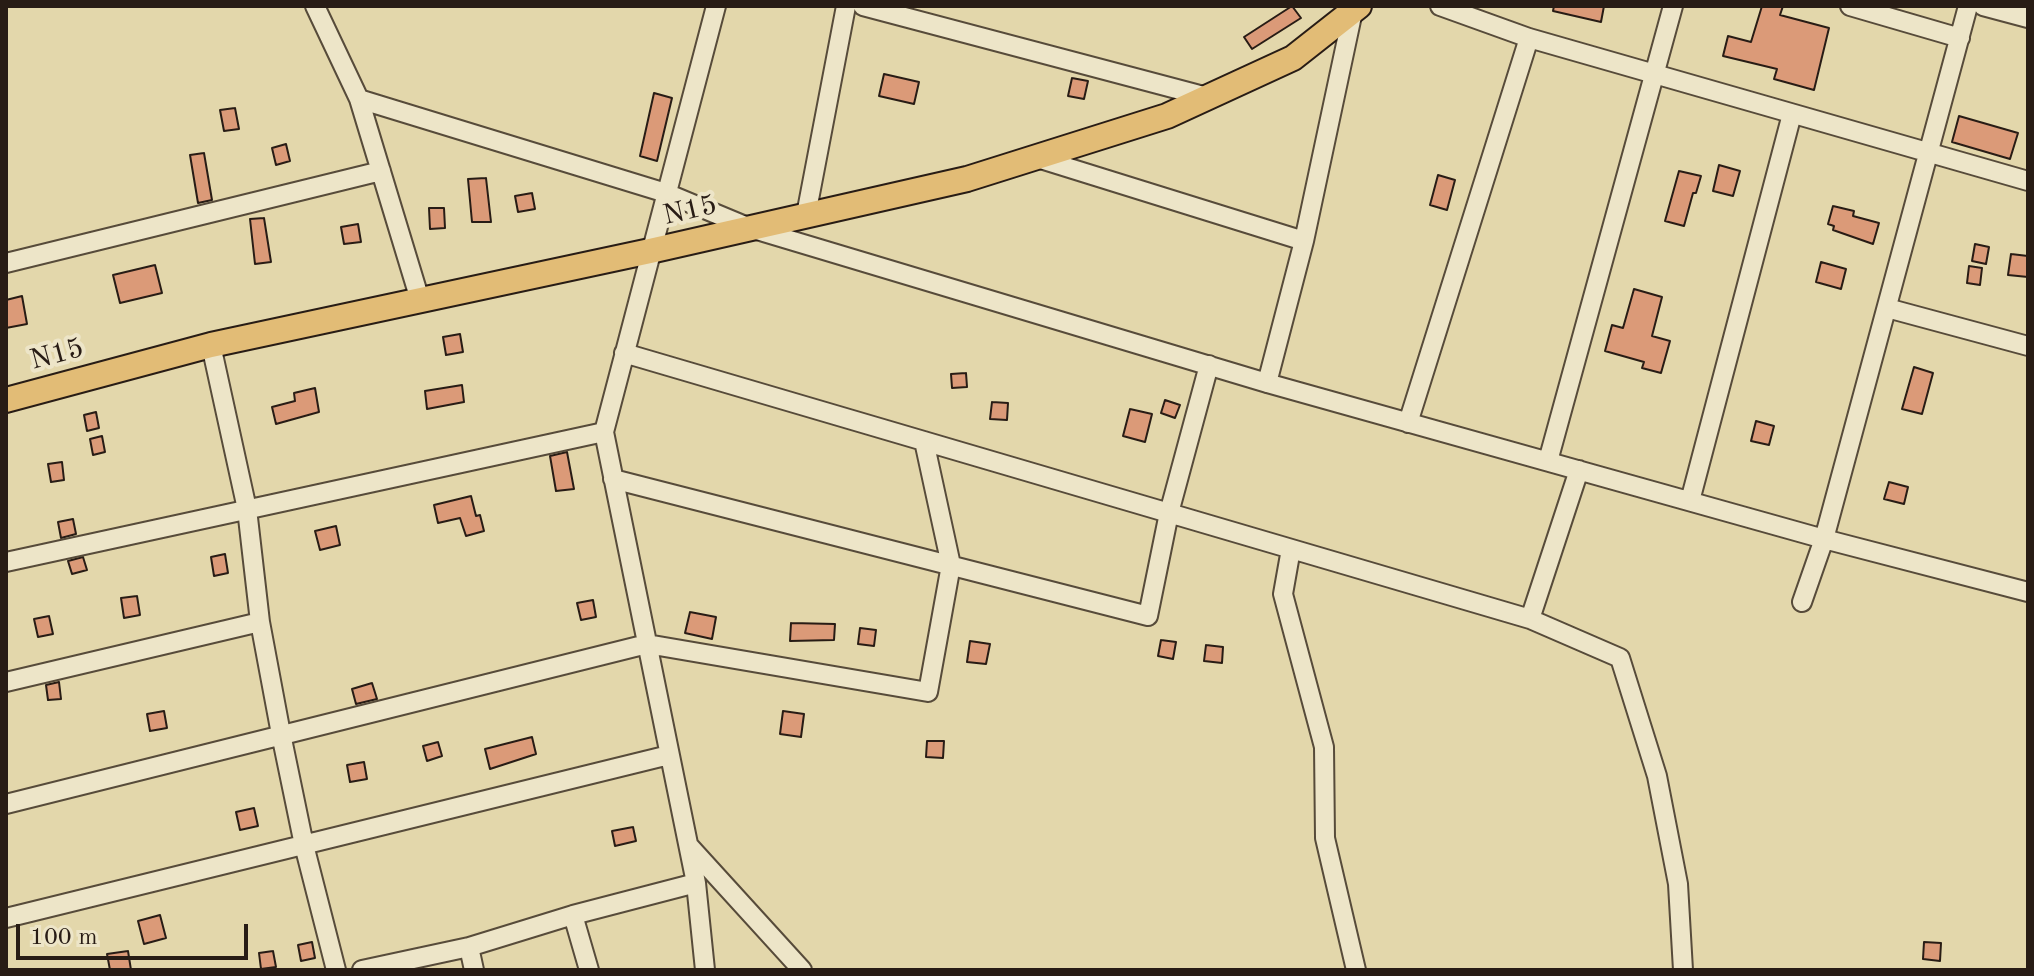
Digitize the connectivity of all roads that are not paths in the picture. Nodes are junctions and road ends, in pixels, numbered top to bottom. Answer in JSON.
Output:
{"nodes":[{"id":1,"x":315,"y":6,"type":"edge"},
{"id":2,"x":716,"y":6,"type":"edge"},
{"id":3,"x":846,"y":6,"type":"edge"},
{"id":4,"x":863,"y":6,"type":"edge"},
{"id":5,"x":1440,"y":6,"type":"edge"},
{"id":6,"x":1673,"y":6,"type":"edge"},
{"id":7,"x":1850,"y":6,"type":"edge"},
{"id":8,"x":1968,"y":6,"type":"edge"},
{"id":9,"x":1983,"y":6,"type":"edge"},
{"id":10,"x":1356,"y":8,"type":"edge"},
{"id":11,"x":2028,"y":18,"type":"edge"},
{"id":12,"x":1529,"y":38,"type":"junction"},
{"id":13,"x":1960,"y":38,"type":"junction"},
{"id":14,"x":1654,"y":74,"type":"junction"},
{"id":15,"x":1207,"y":97,"type":"junction"},
{"id":16,"x":359,"y":99,"type":"junction"},
{"id":17,"x":1792,"y":114,"type":"junction"},
{"id":18,"x":1930,"y":154,"type":"junction"},
{"id":19,"x":1034,"y":157,"type":"junction"},
{"id":20,"x":381,"y":171,"type":"junction"},
{"id":21,"x":2028,"y":181,"type":"edge"},
{"id":22,"x":666,"y":193,"type":"junction"},
{"id":23,"x":806,"y":215,"type":"junction"},
{"id":24,"x":750,"y":228,"type":"junction"},
{"id":25,"x":1304,"y":241,"type":"junction"},
{"id":26,"x":650,"y":251,"type":"junction"},
{"id":27,"x":6,"y":263,"type":"edge"},
{"id":28,"x":420,"y":300,"type":"junction"},
{"id":29,"x":1887,"y":308,"type":"junction"},
{"id":30,"x":211,"y":345,"type":"junction"},
{"id":31,"x":2028,"y":346,"type":"edge"},
{"id":32,"x":624,"y":353,"type":"junction"},
{"id":33,"x":1209,"y":365,"type":"junction"},
{"id":34,"x":1267,"y":383,"type":"junction"},
{"id":35,"x":6,"y":400,"type":"edge"},
{"id":36,"x":1408,"y":423,"type":"junction"},
{"id":37,"x":604,"y":432,"type":"junction"},
{"id":38,"x":924,"y":441,"type":"junction"},
{"id":39,"x":1548,"y":461,"type":"junction"},
{"id":40,"x":1579,"y":470,"type":"junction"},
{"id":41,"x":613,"y":479,"type":"junction"},
{"id":42,"x":1690,"y":501,"type":"junction"},
{"id":43,"x":247,"y":509,"type":"junction"},
{"id":44,"x":1169,"y":513,"type":"junction"},
{"id":45,"x":1824,"y":539,"type":"junction"},
{"id":46,"x":1291,"y":549,"type":"junction"},
{"id":47,"x":6,"y":562,"type":"edge"},
{"id":48,"x":951,"y":565,"type":"junction"},
{"id":49,"x":2028,"y":592,"type":"edge"},
{"id":50,"x":1802,"y":602,"type":"dead end"},
{"id":51,"x":1530,"y":619,"type":"junction"},
{"id":52,"x":260,"y":622,"type":"junction"},
{"id":53,"x":647,"y":644,"type":"junction"},
{"id":54,"x":6,"y":682,"type":"edge"},
{"id":55,"x":281,"y":734,"type":"junction"},
{"id":56,"x":669,"y":755,"type":"junction"},
{"id":57,"x":6,"y":804,"type":"edge"},
{"id":58,"x":304,"y":845,"type":"junction"},
{"id":59,"x":688,"y":845,"type":"junction"},
{"id":60,"x":696,"y":883,"type":"junction"},
{"id":61,"x":573,"y":915,"type":"junction"},
{"id":62,"x":6,"y":918,"type":"edge"},
{"id":63,"x":469,"y":947,"type":"junction"},
{"id":64,"x":336,"y":970,"type":"edge"},
{"id":65,"x":362,"y":970,"type":"edge"},
{"id":66,"x":474,"y":970,"type":"edge"},
{"id":67,"x":589,"y":970,"type":"edge"},
{"id":68,"x":705,"y":970,"type":"edge"},
{"id":69,"x":802,"y":970,"type":"edge"},
{"id":70,"x":1356,"y":970,"type":"edge"},
{"id":71,"x":1683,"y":970,"type":"edge"}],
"edges":[{"from":1,"to":16,"type":"street"},
{"from":2,"to":22,"type":"street"},
{"from":3,"to":23,"type":"street"},
{"from":4,"to":15,"type":"street"},
{"from":5,"to":12,"type":"street"},
{"from":6,"to":14,"type":"street"},
{"from":7,"to":13,"type":"street"},
{"from":8,"to":13,"type":"street"},
{"from":9,"to":11,"type":"street"},
{"from":10,"to":15,"type":"main road","name":"N15"},
{"from":10,"to":25,"type":"street"},
{"from":12,"to":14,"type":"street"},
{"from":12,"to":36,"type":"street"},
{"from":13,"to":18,"type":"street"},
{"from":14,"to":17,"type":"street"},
{"from":14,"to":39,"type":"street"},
{"from":15,"to":19,"type":"main road","name":"N15"},
{"from":16,"to":20,"type":"street"},
{"from":16,"to":22,"type":"street"},
{"from":17,"to":18,"type":"street"},
{"from":17,"to":42,"type":"street"},
{"from":18,"to":21,"type":"street"},
{"from":18,"to":29,"type":"street"},
{"from":19,"to":23,"type":"main road","name":"N15"},
{"from":19,"to":25,"type":"street"},
{"from":20,"to":27,"type":"street"},
{"from":20,"to":28,"type":"street"},
{"from":22,"to":24,"type":"street"},
{"from":22,"to":26,"type":"street"},
{"from":23,"to":24,"type":"main road","name":"N15"},
{"from":24,"to":26,"type":"main road","name":"N15"},
{"from":24,"to":33,"type":"street"},
{"from":25,"to":34,"type":"street"},
{"from":26,"to":28,"type":"main road","name":"N15"},
{"from":26,"to":32,"type":"street"},
{"from":28,"to":30,"type":"main road","name":"N15"},
{"from":29,"to":31,"type":"street"},
{"from":29,"to":45,"type":"street"},
{"from":30,"to":35,"type":"main road","name":"N15"},
{"from":30,"to":43,"type":"street"},
{"from":32,"to":37,"type":"street"},
{"from":32,"to":38,"type":"street"},
{"from":33,"to":34,"type":"street"},
{"from":33,"to":44,"type":"street"},
{"from":34,"to":36,"type":"street"},
{"from":36,"to":39,"type":"street"},
{"from":37,"to":41,"type":"street"},
{"from":37,"to":43,"type":"street"},
{"from":38,"to":44,"type":"street"},
{"from":38,"to":48,"type":"street"},
{"from":39,"to":40,"type":"street"},
{"from":40,"to":42,"type":"street"},
{"from":40,"to":51,"type":"street"},
{"from":41,"to":48,"type":"street"},
{"from":41,"to":53,"type":"street"},
{"from":42,"to":45,"type":"street"},
{"from":43,"to":47,"type":"street"},
{"from":43,"to":52,"type":"street"},
{"from":44,"to":46,"type":"street"},
{"from":44,"to":48,"type":"street"},
{"from":45,"to":49,"type":"street"},
{"from":45,"to":50,"type":"street"},
{"from":46,"to":51,"type":"street"},
{"from":46,"to":70,"type":"street"},
{"from":48,"to":53,"type":"street"},
{"from":51,"to":71,"type":"street"},
{"from":52,"to":54,"type":"street"},
{"from":52,"to":55,"type":"street"},
{"from":53,"to":55,"type":"street"},
{"from":53,"to":56,"type":"street"},
{"from":55,"to":57,"type":"street"},
{"from":55,"to":58,"type":"street"},
{"from":56,"to":58,"type":"street"},
{"from":56,"to":59,"type":"street"},
{"from":58,"to":62,"type":"street"},
{"from":58,"to":64,"type":"street"},
{"from":59,"to":60,"type":"street"},
{"from":59,"to":69,"type":"street"},
{"from":60,"to":61,"type":"street"},
{"from":60,"to":68,"type":"street"},
{"from":61,"to":63,"type":"street"},
{"from":61,"to":67,"type":"street"},
{"from":63,"to":65,"type":"street"},
{"from":63,"to":66,"type":"street"}]}
